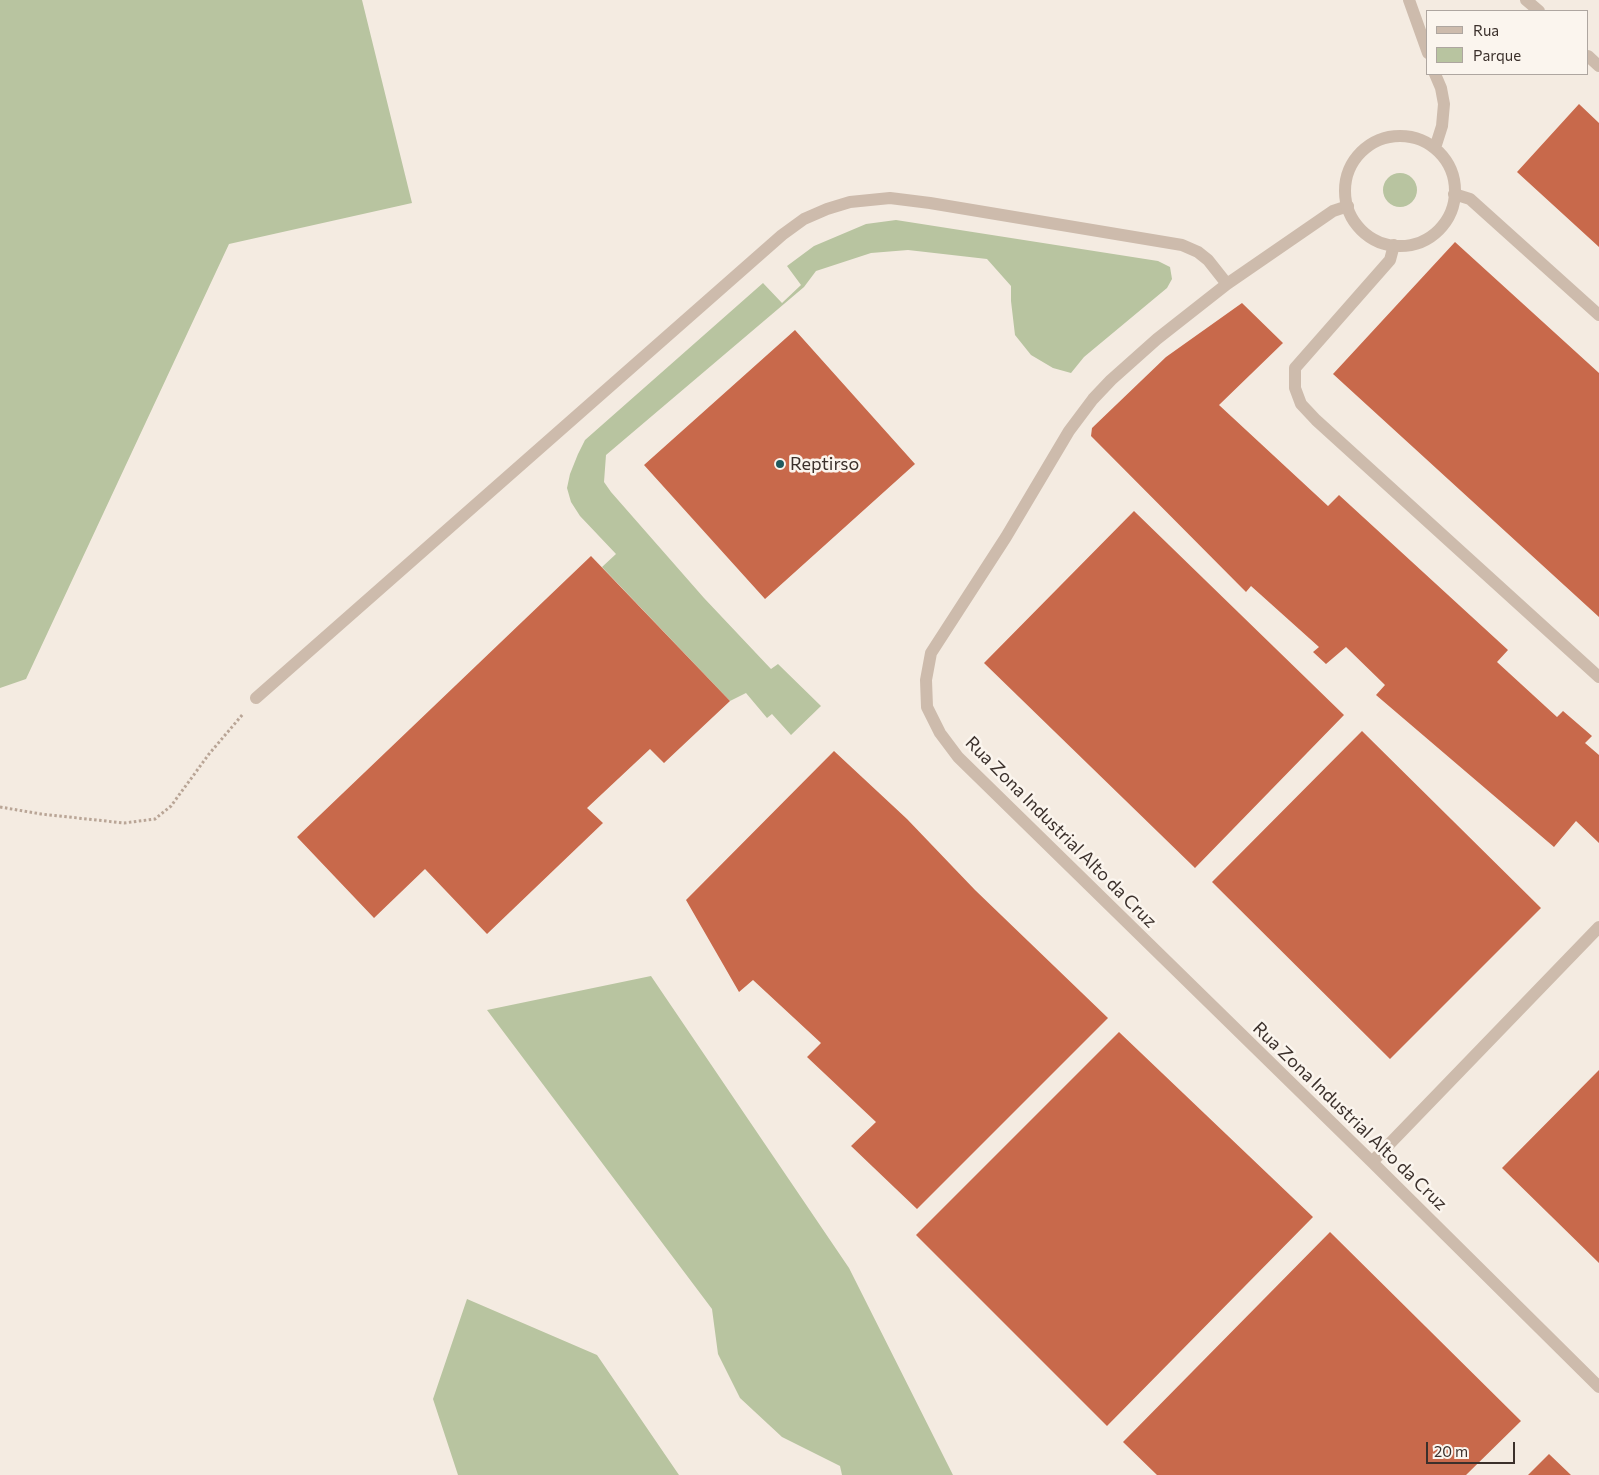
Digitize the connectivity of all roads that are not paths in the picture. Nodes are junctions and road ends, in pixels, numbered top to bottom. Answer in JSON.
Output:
{"nodes":[{"id":1,"x":1409,"y":0,"type":"edge"},
{"id":2,"x":1526,"y":0,"type":"edge"},
{"id":3,"x":1538,"y":10,"type":"edge"},
{"id":4,"x":1426,"y":48,"type":"edge"},
{"id":5,"x":1589,"y":57,"type":"edge"},
{"id":6,"x":1599,"y":66,"type":"edge"},
{"id":7,"x":1435,"y":75,"type":"edge"},
{"id":8,"x":1435,"y":148,"type":"junction"},
{"id":9,"x":1454,"y":194,"type":"junction"},
{"id":10,"x":1348,"y":206,"type":"junction"},
{"id":11,"x":1394,"y":244,"type":"junction"},
{"id":12,"x":1227,"y":284,"type":"junction"},
{"id":13,"x":1599,"y":315,"type":"edge"},
{"id":14,"x":1599,"y":677,"type":"edge"},
{"id":15,"x":256,"y":698,"type":"road end"},
{"id":16,"x":1599,"y":927,"type":"edge"},
{"id":17,"x":1372,"y":1162,"type":"junction"},
{"id":18,"x":1599,"y":1387,"type":"edge"}],
"edges":[{"from":1,"to":4,"type":"street"},
{"from":2,"to":3,"type":"street"},
{"from":5,"to":6,"type":"street"},
{"from":7,"to":8,"type":"street"},
{"from":8,"to":9,"type":"street"},
{"from":8,"to":10,"type":"street"},
{"from":9,"to":11,"type":"street"},
{"from":9,"to":13,"type":"street"},
{"from":10,"to":11,"type":"street"},
{"from":10,"to":12,"type":"street","name":"Rua Zona Industrial Alto da Cruz"},
{"from":11,"to":14,"type":"street"},
{"from":12,"to":15,"type":"street"},
{"from":12,"to":17,"type":"street","name":"Rua Zona Industrial Alto da Cruz"},
{"from":16,"to":17,"type":"street"},
{"from":17,"to":18,"type":"street","name":"Rua Zona Industrial Alto da Cruz"}]}
